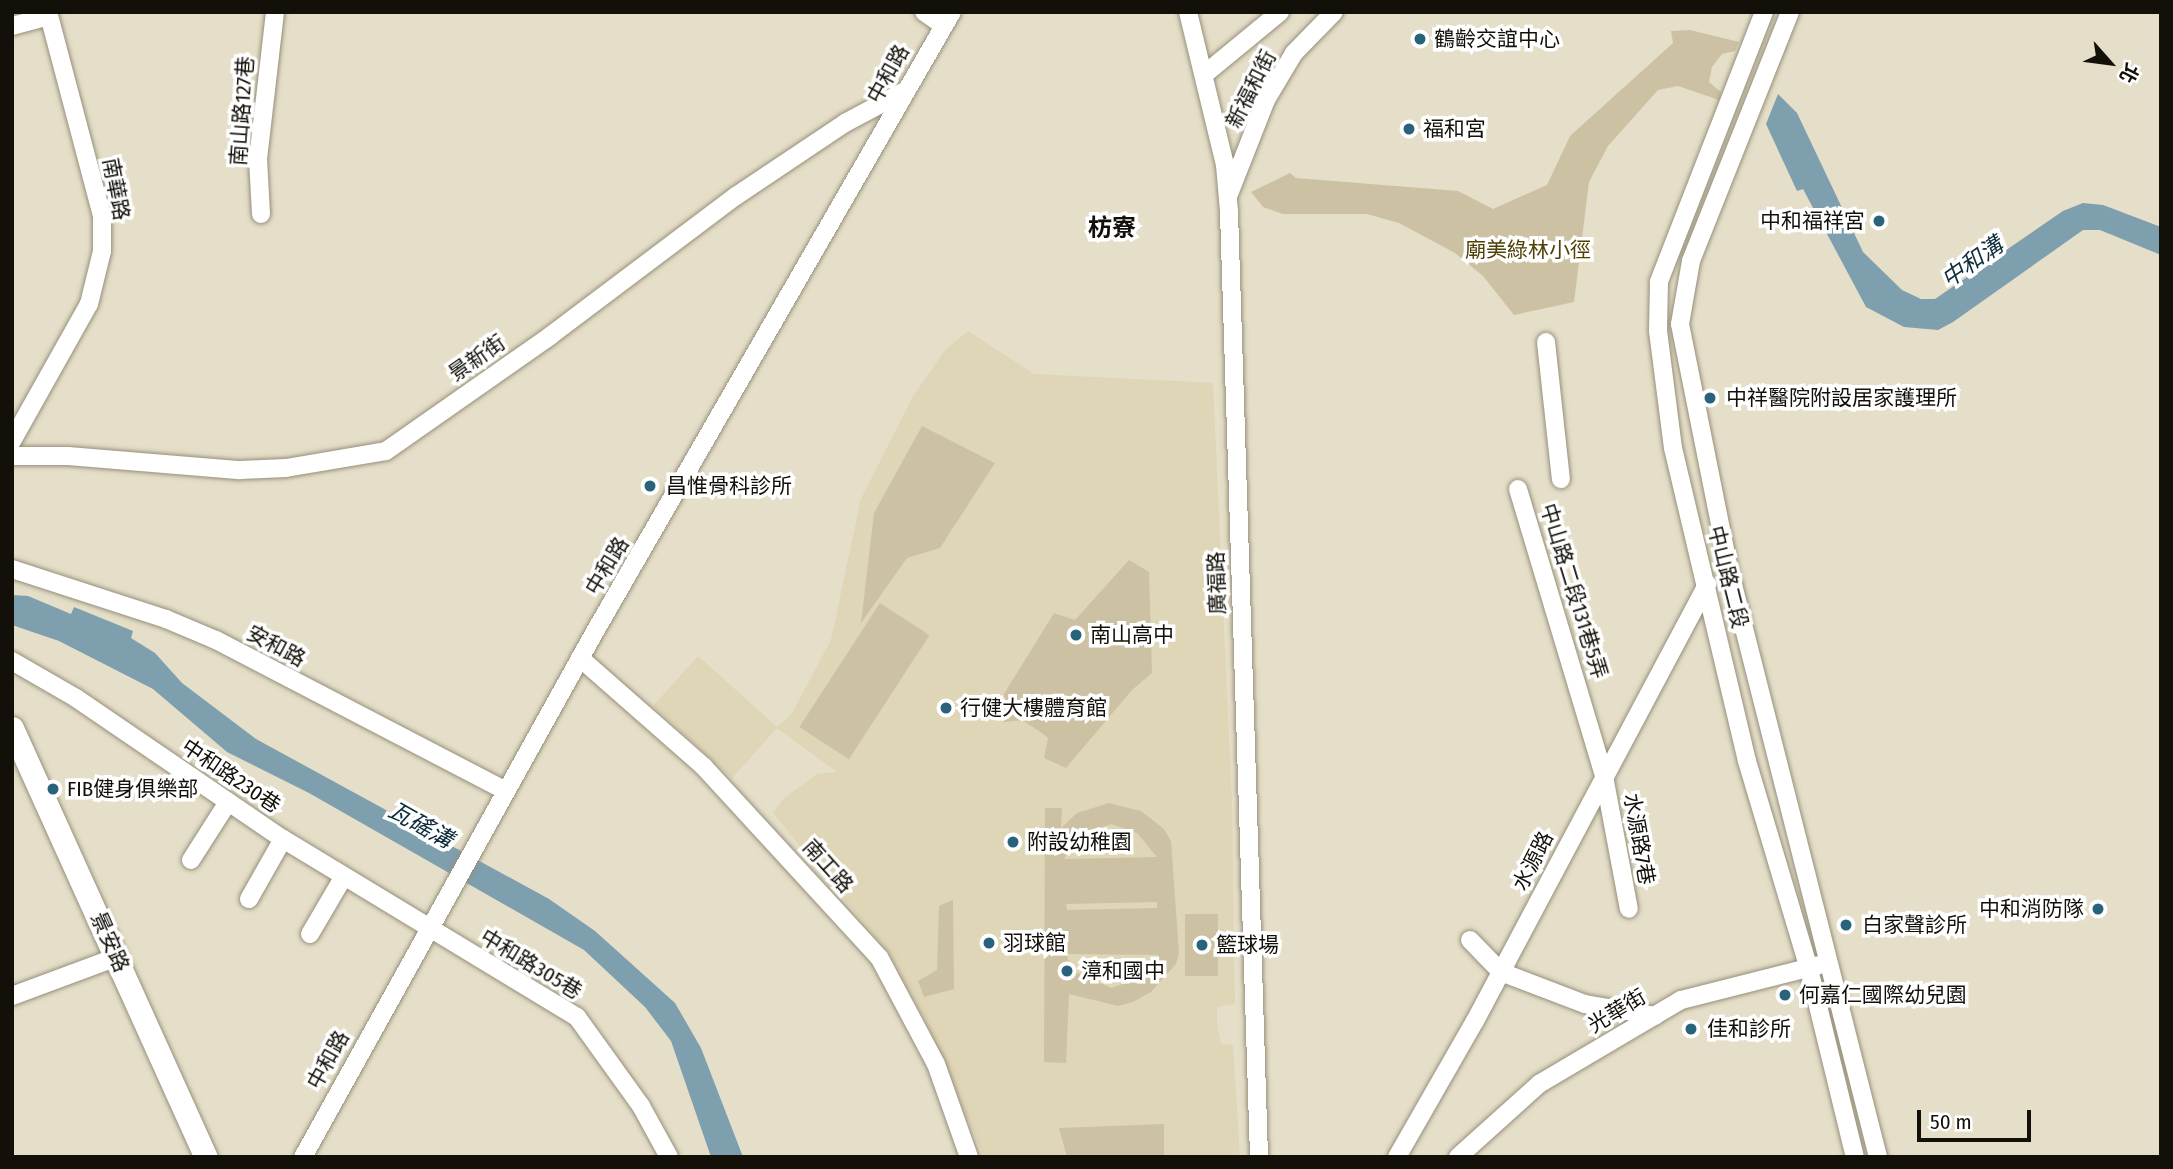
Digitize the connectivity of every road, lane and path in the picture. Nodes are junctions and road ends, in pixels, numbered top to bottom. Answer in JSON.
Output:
{"nodes":[{"id":1,"x":275,"y":12,"type":"edge"},
{"id":2,"x":924,"y":12,"type":"edge"},
{"id":3,"x":1188,"y":12,"type":"edge"},
{"id":4,"x":1280,"y":12,"type":"edge"},
{"id":5,"x":1334,"y":12,"type":"edge"},
{"id":6,"x":1764,"y":12,"type":"edge"},
{"id":7,"x":1790,"y":12,"type":"edge"},
{"id":8,"x":49,"y":14,"type":"edge"},
{"id":9,"x":946,"y":18,"type":"edge"},
{"id":10,"x":12,"y":26,"type":"edge"},
{"id":11,"x":1206,"y":73,"type":"junction"},
{"id":12,"x":905,"y":91,"type":"junction"},
{"id":13,"x":1227,"y":199,"type":"junction"},
{"id":14,"x":261,"y":214,"type":"dead end"},
{"id":15,"x":1546,"y":342,"type":"dead end"},
{"id":16,"x":12,"y":441,"type":"edge"},
{"id":17,"x":12,"y":456,"type":"edge"},
{"id":18,"x":1562,"y":479,"type":"dead end"},
{"id":19,"x":1518,"y":489,"type":"dead end"},
{"id":20,"x":12,"y":569,"type":"edge"},
{"id":21,"x":1707,"y":584,"type":"junction"},
{"id":22,"x":580,"y":658,"type":"junction"},
{"id":23,"x":12,"y":661,"type":"edge"},
{"id":24,"x":12,"y":728,"type":"edge"},
{"id":25,"x":1604,"y":776,"type":"junction"},
{"id":26,"x":506,"y":791,"type":"junction"},
{"id":27,"x":228,"y":802,"type":"junction"},
{"id":28,"x":283,"y":839,"type":"junction"},
{"id":29,"x":191,"y":860,"type":"dead end"},
{"id":30,"x":344,"y":876,"type":"junction"},
{"id":31,"x":249,"y":899,"type":"dead end"},
{"id":32,"x":1629,"y":909,"type":"dead end"},
{"id":33,"x":427,"y":927,"type":"junction"},
{"id":34,"x":310,"y":934,"type":"dead end"},
{"id":35,"x":1470,"y":940,"type":"dead end"},
{"id":36,"x":117,"y":957,"type":"junction"},
{"id":37,"x":1829,"y":961,"type":"junction"},
{"id":38,"x":1809,"y":969,"type":"junction"},
{"id":39,"x":1501,"y":972,"type":"junction"},
{"id":40,"x":12,"y":996,"type":"edge"},
{"id":41,"x":1655,"y":1016,"type":"junction"},
{"id":42,"x":342,"y":1081,"type":"junction"},
{"id":43,"x":303,"y":1153,"type":"edge"},
{"id":44,"x":206,"y":1157,"type":"edge"},
{"id":45,"x":289,"y":1157,"type":"edge"},
{"id":46,"x":669,"y":1157,"type":"edge"},
{"id":47,"x":969,"y":1157,"type":"edge"},
{"id":48,"x":1259,"y":1157,"type":"edge"},
{"id":49,"x":1397,"y":1157,"type":"edge"},
{"id":50,"x":1458,"y":1157,"type":"edge"},
{"id":51,"x":1855,"y":1157,"type":"edge"},
{"id":52,"x":1878,"y":1157,"type":"edge"}],
"edges":[{"from":1,"to":14,"type":"street","name":"南山路127巷"},
{"from":2,"to":9,"type":"street"},
{"from":3,"to":11,"type":"street","name":"廣福路"},
{"from":4,"to":11,"type":"street"},
{"from":5,"to":13,"type":"street","name":"新福和街"},
{"from":6,"to":21,"type":"street","name":"中山路二段"},
{"from":7,"to":37,"type":"street","name":"中山路二段"},
{"from":8,"to":10,"type":"street"},
{"from":8,"to":16,"type":"street","name":"南華路"},
{"from":9,"to":12,"type":"street","name":"中和路"},
{"from":11,"to":13,"type":"street","name":"廣福路"},
{"from":12,"to":17,"type":"street","name":"景新街"},
{"from":12,"to":22,"type":"street","name":"中和路"},
{"from":13,"to":48,"type":"street","name":"廣福路"},
{"from":15,"to":18,"type":"street"},
{"from":19,"to":25,"type":"street","name":"中山路二段131巷5弄"},
{"from":20,"to":26,"type":"street","name":"安和路"},
{"from":21,"to":25,"type":"street","name":"水源路"},
{"from":21,"to":38,"type":"street","name":"中山路二段"},
{"from":22,"to":26,"type":"street","name":"中和路"},
{"from":22,"to":47,"type":"street","name":"南工路"},
{"from":23,"to":27,"type":"street","name":"中和路230巷"},
{"from":24,"to":36,"type":"main road","name":"景安路"},
{"from":25,"to":32,"type":"street","name":"水源路7巷"},
{"from":25,"to":39,"type":"street","name":"水源路"},
{"from":26,"to":33,"type":"street","name":"中和路"},
{"from":27,"to":28,"type":"street","name":"中和路230巷"},
{"from":27,"to":29,"type":"street"},
{"from":28,"to":30,"type":"street","name":"中和路230巷"},
{"from":28,"to":31,"type":"street"},
{"from":30,"to":33,"type":"street","name":"中和路230巷"},
{"from":30,"to":34,"type":"street"},
{"from":33,"to":42,"type":"street","name":"中和路"},
{"from":33,"to":46,"type":"street","name":"中和路305巷"},
{"from":35,"to":39,"type":"street"},
{"from":36,"to":40,"type":"street"},
{"from":36,"to":44,"type":"main road","name":"景安路"},
{"from":37,"to":38,"type":"street","name":"光華街"},
{"from":37,"to":52,"type":"street","name":"中山路二段"},
{"from":38,"to":41,"type":"street","name":"光華街"},
{"from":38,"to":51,"type":"street","name":"中山路二段"},
{"from":39,"to":41,"type":"street"},
{"from":39,"to":49,"type":"street","name":"水源路"},
{"from":41,"to":50,"type":"street","name":"光華街"},
{"from":42,"to":43,"type":"street","name":"中和路"},
{"from":42,"to":45,"type":"street"}]}
